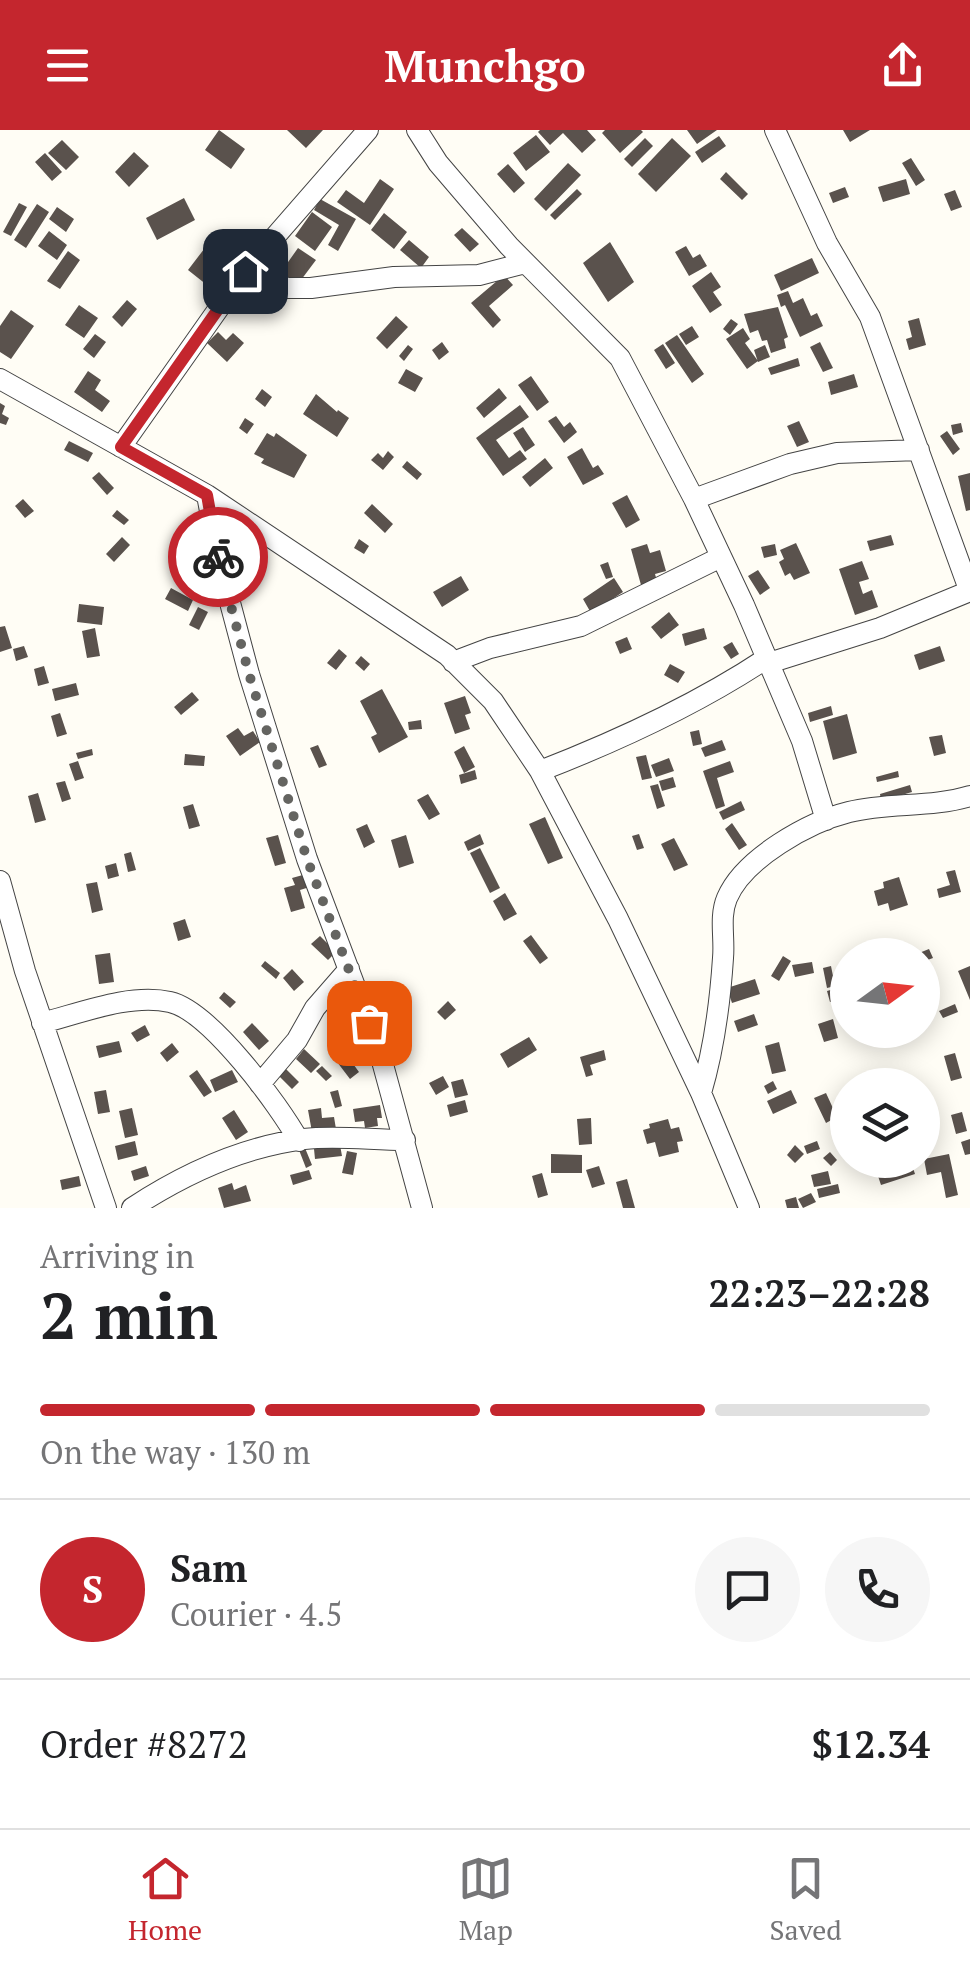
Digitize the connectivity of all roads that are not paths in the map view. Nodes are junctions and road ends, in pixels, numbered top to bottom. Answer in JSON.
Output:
{"nodes":[{"id":1,"x":368,"y":130,"type":"edge"},
{"id":2,"x":417,"y":130,"type":"edge"},
{"id":3,"x":775,"y":130,"type":"edge"},
{"id":4,"x":526,"y":264,"type":"junction"},
{"id":5,"x":245,"y":271,"type":"junction"},
{"id":6,"x":0,"y":379,"type":"edge"},
{"id":7,"x":121,"y":447,"type":"junction"},
{"id":8,"x":919,"y":450,"type":"junction"},
{"id":9,"x":207,"y":495,"type":"junction"},
{"id":10,"x":694,"y":499,"type":"junction"},
{"id":11,"x":721,"y":557,"type":"junction"},
{"id":12,"x":970,"y":592,"type":"edge"},
{"id":13,"x":768,"y":660,"type":"junction"},
{"id":14,"x":454,"y":662,"type":"junction"},
{"id":15,"x":540,"y":771,"type":"junction"},
{"id":16,"x":970,"y":796,"type":"edge"},
{"id":17,"x":826,"y":820,"type":"junction"},
{"id":18,"x":0,"y":882,"type":"edge"},
{"id":19,"x":349,"y":970,"type":"junction"},
{"id":20,"x":42,"y":1023,"type":"junction"},
{"id":21,"x":260,"y":1084,"type":"junction"},
{"id":22,"x":701,"y":1094,"type":"junction"},
{"id":23,"x":299,"y":1140,"type":"junction"},
{"id":24,"x":405,"y":1140,"type":"junction"},
{"id":25,"x":106,"y":1208,"type":"edge"},
{"id":26,"x":132,"y":1208,"type":"edge"},
{"id":27,"x":422,"y":1208,"type":"edge"},
{"id":28,"x":749,"y":1208,"type":"edge"}],
"edges":[{"from":1,"to":5,"type":"street"},
{"from":2,"to":4,"type":"street"},
{"from":3,"to":8,"type":"street"},
{"from":4,"to":5,"type":"street"},
{"from":4,"to":10,"type":"street"},
{"from":5,"to":7,"type":"street"},
{"from":6,"to":7,"type":"street"},
{"from":7,"to":9,"type":"street"},
{"from":8,"to":10,"type":"street"},
{"from":8,"to":12,"type":"street"},
{"from":9,"to":14,"type":"street"},
{"from":9,"to":19,"type":"street"},
{"from":10,"to":11,"type":"street"},
{"from":11,"to":13,"type":"street"},
{"from":11,"to":14,"type":"street"},
{"from":12,"to":13,"type":"street"},
{"from":13,"to":15,"type":"street"},
{"from":13,"to":17,"type":"street"},
{"from":14,"to":15,"type":"street"},
{"from":15,"to":22,"type":"street"},
{"from":16,"to":17,"type":"street"},
{"from":17,"to":22,"type":"street"},
{"from":18,"to":20,"type":"street"},
{"from":19,"to":21,"type":"street"},
{"from":19,"to":24,"type":"street"},
{"from":20,"to":21,"type":"street"},
{"from":20,"to":25,"type":"street"},
{"from":21,"to":23,"type":"street"},
{"from":22,"to":28,"type":"street"},
{"from":23,"to":24,"type":"street"},
{"from":23,"to":26,"type":"street"},
{"from":24,"to":27,"type":"street"}]}
